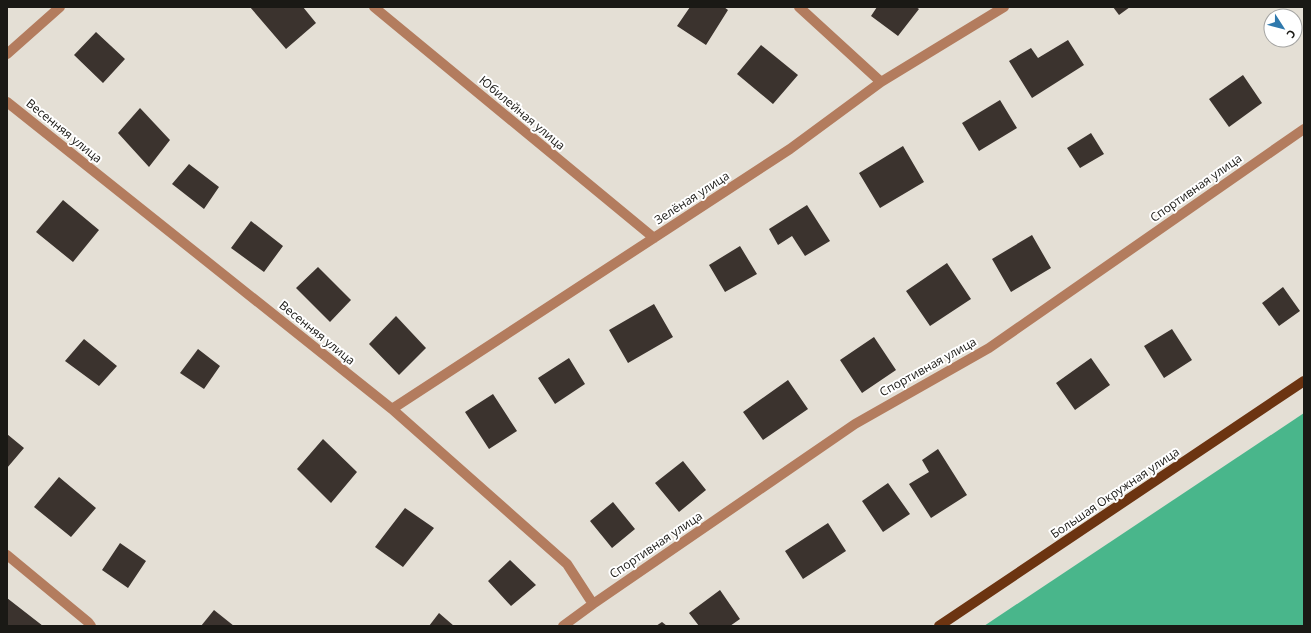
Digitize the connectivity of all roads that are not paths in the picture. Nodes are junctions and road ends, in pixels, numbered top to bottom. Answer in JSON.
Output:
{"nodes":[{"id":1,"x":60,"y":7,"type":"edge"},
{"id":2,"x":374,"y":7,"type":"edge"},
{"id":3,"x":799,"y":7,"type":"edge"},
{"id":4,"x":1004,"y":7,"type":"edge"},
{"id":5,"x":7,"y":54,"type":"edge"},
{"id":6,"x":881,"y":82,"type":"junction"},
{"id":7,"x":7,"y":102,"type":"edge"},
{"id":8,"x":1304,"y":129,"type":"edge"},
{"id":9,"x":654,"y":238,"type":"junction"},
{"id":10,"x":1304,"y":381,"type":"edge"},
{"id":11,"x":392,"y":409,"type":"junction"},
{"id":12,"x":7,"y":554,"type":"edge"},
{"id":13,"x":593,"y":604,"type":"junction"},
{"id":14,"x":91,"y":626,"type":"edge"},
{"id":15,"x":563,"y":626,"type":"edge"},
{"id":16,"x":939,"y":626,"type":"edge"}],
"edges":[{"from":1,"to":5,"type":"street"},
{"from":2,"to":9,"type":"street","name":"Юбилейная улица"},
{"from":3,"to":6,"type":"street"},
{"from":4,"to":6,"type":"street","name":"Зелёная улица"},
{"from":6,"to":9,"type":"street","name":"Зелёная улица"},
{"from":7,"to":11,"type":"street","name":"Весенняя улица"},
{"from":8,"to":13,"type":"street","name":"Спортивная улица"},
{"from":9,"to":11,"type":"street","name":"Зелёная улица"},
{"from":10,"to":16,"type":"main road","name":"Большая Окружная улица"},
{"from":11,"to":13,"type":"street","name":"Весенняя улица"},
{"from":12,"to":14,"type":"street"},
{"from":13,"to":15,"type":"street","name":"Спортивная улица"}]}
